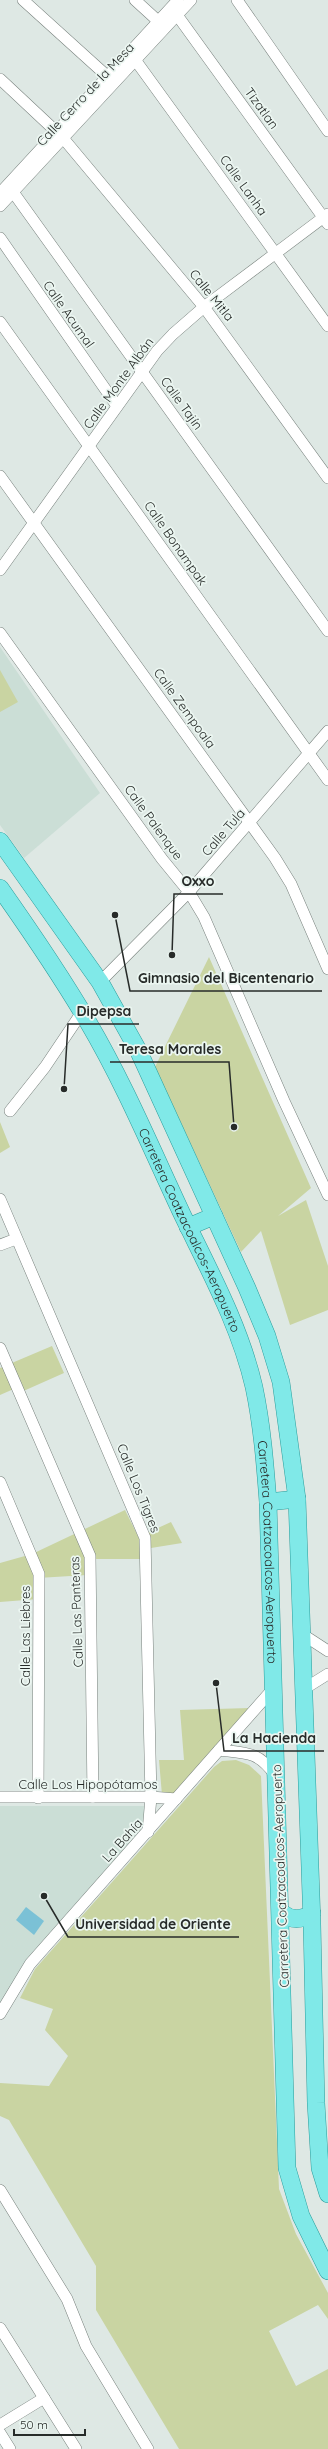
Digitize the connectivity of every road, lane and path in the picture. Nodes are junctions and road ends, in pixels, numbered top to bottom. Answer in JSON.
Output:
{"nodes":[{"id":1,"x":23,"y":0,"type":"edge"},
{"id":2,"x":135,"y":0,"type":"edge"},
{"id":3,"x":178,"y":0,"type":"edge"},
{"id":4,"x":190,"y":0,"type":"edge"},
{"id":5,"x":237,"y":0,"type":"edge"},
{"id":6,"x":177,"y":15,"type":"junction"},
{"id":7,"x":158,"y":21,"type":"junction"},
{"id":8,"x":136,"y":61,"type":"junction"},
{"id":9,"x":107,"y":76,"type":"junction"},
{"id":10,"x":0,"y":79,"type":"edge"},
{"id":11,"x":328,"y":131,"type":"edge"},
{"id":12,"x":60,"y":134,"type":"junction"},
{"id":13,"x":5,"y":187,"type":"edge"},
{"id":14,"x":0,"y":206,"type":"edge"},
{"id":15,"x":326,"y":218,"type":"edge"},
{"id":16,"x":0,"y":238,"type":"edge"},
{"id":17,"x":276,"y":252,"type":"junction"},
{"id":18,"x":204,"y":307,"type":"junction"},
{"id":19,"x":0,"y":322,"type":"edge"},
{"id":20,"x":328,"y":326,"type":"edge"},
{"id":21,"x":142,"y":371,"type":"junction"},
{"id":22,"x":117,"y":406,"type":"junction"},
{"id":23,"x":90,"y":446,"type":"junction"},
{"id":24,"x":0,"y":476,"type":"edge"},
{"id":25,"x":328,"y":478,"type":"edge"},
{"id":26,"x":34,"y":524,"type":"junction"},
{"id":27,"x":0,"y":570,"type":"edge"},
{"id":28,"x":328,"y":631,"type":"edge"},
{"id":29,"x":0,"y":633,"type":"edge"},
{"id":30,"x":328,"y":731,"type":"edge"},
{"id":31,"x":309,"y":753,"type":"junction"},
{"id":32,"x":328,"y":780,"type":"edge"},
{"id":33,"x":250,"y":822,"type":"junction"},
{"id":34,"x":0,"y":841,"type":"edge"},
{"id":35,"x":7,"y":859,"type":"edge"},
{"id":36,"x":0,"y":888,"type":"edge"},
{"id":37,"x":189,"y":892,"type":"junction"},
{"id":38,"x":328,"y":969,"type":"edge"},
{"id":39,"x":100,"y":982,"type":"junction"},
{"id":40,"x":82,"y":1012,"type":"junction"},
{"id":41,"x":10,"y":1111,"type":"dead end"},
{"id":42,"x":328,"y":1195,"type":"edge"},
{"id":43,"x":0,"y":1199,"type":"edge"},
{"id":44,"x":214,"y":1216,"type":"junction"},
{"id":45,"x":188,"y":1227,"type":"junction"},
{"id":46,"x":16,"y":1239,"type":"junction"},
{"id":47,"x":0,"y":1245,"type":"edge"},
{"id":48,"x":0,"y":1348,"type":"edge"},
{"id":49,"x":0,"y":1482,"type":"edge"},
{"id":50,"x":297,"y":1500,"type":"junction"},
{"id":51,"x":268,"y":1502,"type":"junction"},
{"id":52,"x":302,"y":1634,"type":"junction"},
{"id":53,"x":328,"y":1651,"type":"edge"},
{"id":54,"x":328,"y":1674,"type":"edge"},
{"id":55,"x":304,"y":1689,"type":"junction"},
{"id":56,"x":272,"y":1690,"type":"junction"},
{"id":57,"x":219,"y":1750,"type":"junction"},
{"id":58,"x":278,"y":1778,"type":"junction"},
{"id":59,"x":0,"y":1797,"type":"edge"},
{"id":60,"x":92,"y":1797,"type":"junction"},
{"id":61,"x":151,"y":1797,"type":"junction"},
{"id":62,"x":38,"y":1798,"type":"junction"},
{"id":63,"x":176,"y":1799,"type":"junction"},
{"id":64,"x":148,"y":1832,"type":"junction"},
{"id":65,"x":282,"y":1913,"type":"junction"},
{"id":66,"x":312,"y":1913,"type":"junction"},
{"id":67,"x":0,"y":2014,"type":"edge"},
{"id":68,"x":0,"y":2190,"type":"edge"},
{"id":69,"x":328,"y":2194,"type":"edge"},
{"id":70,"x":328,"y":2271,"type":"edge"},
{"id":71,"x":0,"y":2328,"type":"edge"},
{"id":72,"x":44,"y":2398,"type":"junction"},
{"id":73,"x":0,"y":2425,"type":"edge"},
{"id":74,"x":0,"y":2433,"type":"edge"},
{"id":75,"x":10,"y":2449,"type":"edge"},
{"id":76,"x":76,"y":2449,"type":"edge"},
{"id":77,"x":148,"y":2449,"type":"edge"}],
"edges":[{"from":1,"to":9,"type":"street"},
{"from":2,"to":7,"type":"street"},
{"from":3,"to":7,"type":"street","name":"Calle Cerro de la Mesa"},
{"from":4,"to":6,"type":"street","name":"Calle Cerro de la Mesa"},
{"from":5,"to":11,"type":"street"},
{"from":6,"to":8,"type":"street","name":"Calle Cerro de la Mesa"},
{"from":6,"to":15,"type":"street","name":"Tizatlan"},
{"from":7,"to":9,"type":"street","name":"Calle Cerro de la Mesa"},
{"from":8,"to":12,"type":"street","name":"Calle Cerro de la Mesa"},
{"from":8,"to":17,"type":"street","name":"Calle Lanha"},
{"from":9,"to":12,"type":"street","name":"Calle Cerro de la Mesa"},
{"from":10,"to":12,"type":"street","name":"Calle Mitla"},
{"from":12,"to":13,"type":"street","name":"Calle Cerro de la Mesa"},
{"from":12,"to":18,"type":"street","name":"Calle Mitla"},
{"from":13,"to":14,"type":"street","name":"Calle Cerro de la Mesa"},
{"from":13,"to":21,"type":"street","name":"Calle Tajín"},
{"from":15,"to":17,"type":"street","name":"Calle Monte Albán"},
{"from":16,"to":22,"type":"street","name":"Calle Acumal"},
{"from":17,"to":18,"type":"street","name":"Calle Monte Albán"},
{"from":17,"to":20,"type":"street","name":"Calle Lanha"},
{"from":18,"to":21,"type":"street","name":"Calle Monte Albán"},
{"from":18,"to":25,"type":"street","name":"Calle Mitla"},
{"from":19,"to":23,"type":"street","name":"Calle Bonampak"},
{"from":21,"to":22,"type":"street","name":"Calle Monte Albán"},
{"from":21,"to":28,"type":"street","name":"Calle Tajín"},
{"from":22,"to":23,"type":"street","name":"Calle Monte Albán"},
{"from":23,"to":26,"type":"street","name":"Calle Monte Albán"},
{"from":23,"to":31,"type":"street","name":"Calle Bonampak"},
{"from":24,"to":26,"type":"street","name":"Calle Zempoala"},
{"from":26,"to":27,"type":"street","name":"Calle Monte Albán"},
{"from":26,"to":33,"type":"street","name":"Calle Zempoala"},
{"from":29,"to":37,"type":"street","name":"Calle Palenque"},
{"from":30,"to":31,"type":"street","name":"Calle Tula"},
{"from":31,"to":32,"type":"street","name":"Calle Bonampak"},
{"from":31,"to":33,"type":"street","name":"Calle Tula"},
{"from":33,"to":37,"type":"street","name":"Calle Tula"},
{"from":33,"to":38,"type":"street","name":"Calle Zempoala"},
{"from":34,"to":35,"type":"main road","name":"Carretera Coatzacoalcos-Aeropuerto"},
{"from":35,"to":39,"type":"main road","name":"Carretera Coatzacoalcos-Aeropuerto"},
{"from":36,"to":40,"type":"main road","name":"Carretera Coatzacoalcos-Aeropuerto"},
{"from":37,"to":39,"type":"street","name":"Calle Tula"},
{"from":37,"to":42,"type":"street","name":"Calle Palenque"},
{"from":39,"to":44,"type":"main road","name":"Carretera Coatzacoalcos-Aeropuerto"},
{"from":40,"to":41,"type":"street"},
{"from":40,"to":45,"type":"main road","name":"Carretera Coatzacoalcos-Aeropuerto"},
{"from":43,"to":46,"type":"street","name":"Calle Los Tigres"},
{"from":44,"to":45,"type":"main road"},
{"from":44,"to":50,"type":"main road","name":"Carretera Coatzacoalcos-Aeropuerto"},
{"from":45,"to":51,"type":"main road","name":"Carretera Coatzacoalcos-Aeropuerto"},
{"from":46,"to":47,"type":"street"},
{"from":46,"to":61,"type":"street","name":"Calle Los Tigres"},
{"from":48,"to":60,"type":"street","name":"Calle Las Panteras"},
{"from":49,"to":62,"type":"street","name":"Calle Las Liebres"},
{"from":50,"to":51,"type":"main road"},
{"from":50,"to":52,"type":"main road","name":"Carretera Coatzacoalcos-Aeropuerto"},
{"from":51,"to":56,"type":"main road","name":"Carretera Coatzacoalcos-Aeropuerto"},
{"from":52,"to":53,"type":"street"},
{"from":52,"to":55,"type":"main road","name":"Carretera Coatzacoalcos-Aeropuerto"},
{"from":54,"to":55,"type":"street"},
{"from":55,"to":66,"type":"main road","name":"Carretera Coatzacoalcos-Aeropuerto"},
{"from":56,"to":57,"type":"street","name":"La Bahía"},
{"from":56,"to":58,"type":"main road","name":"Carretera Coatzacoalcos-Aeropuerto"},
{"from":57,"to":58,"type":"street"},
{"from":57,"to":63,"type":"street","name":"La Bahía"},
{"from":58,"to":65,"type":"main road","name":"Carretera Coatzacoalcos-Aeropuerto"},
{"from":59,"to":62,"type":"street","name":"Calle Los Hipopótamos"},
{"from":60,"to":61,"type":"street","name":"Calle Los Hipopótamos"},
{"from":60,"to":62,"type":"street","name":"Calle Los Hipopótamos"},
{"from":61,"to":63,"type":"street","name":"Calle Los Hipopótamos"},
{"from":61,"to":64,"type":"street","name":"Calle Los Tigres"},
{"from":63,"to":64,"type":"street","name":"La Bahía"},
{"from":64,"to":67,"type":"street","name":"La Bahía"},
{"from":65,"to":66,"type":"main road"},
{"from":65,"to":70,"type":"main road","name":"Carretera Coatzacoalcos-Aeropuerto"},
{"from":66,"to":69,"type":"main road","name":"Carretera Coatzacoalcos-Aeropuerto"},
{"from":68,"to":77,"type":"street"},
{"from":71,"to":72,"type":"street"},
{"from":72,"to":73,"type":"street"},
{"from":72,"to":76,"type":"street"},
{"from":74,"to":75,"type":"street"}]}
